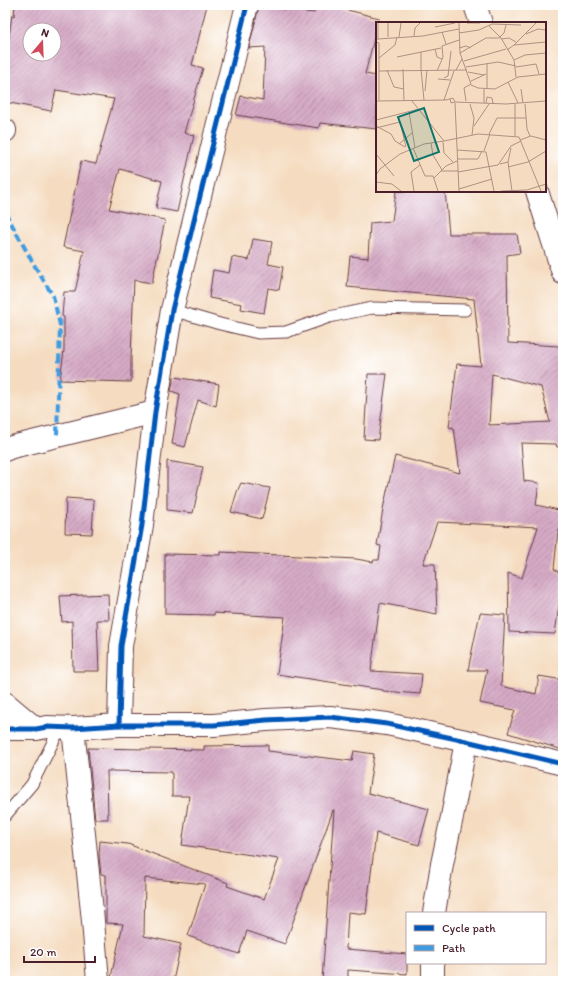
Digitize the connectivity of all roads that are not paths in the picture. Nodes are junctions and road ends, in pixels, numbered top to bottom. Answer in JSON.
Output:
{"nodes":[{"id":1,"x":247,"y":5,"type":"edge"},
{"id":2,"x":475,"y":5,"type":"edge"},
{"id":3,"x":481,"y":22,"type":"edge"},
{"id":4,"x":537,"y":192,"type":"edge"},
{"id":5,"x":563,"y":272,"type":"edge"},
{"id":6,"x":172,"y":310,"type":"junction"},
{"id":7,"x":465,"y":310,"type":"dead end"},
{"id":8,"x":155,"y":412,"type":"junction"},
{"id":9,"x":5,"y":450,"type":"edge"},
{"id":10,"x":5,"y":703,"type":"edge"},
{"id":11,"x":119,"y":725,"type":"junction"},
{"id":12,"x":67,"y":728,"type":"junction"},
{"id":13,"x":5,"y":729,"type":"edge"},
{"id":14,"x":36,"y":729,"type":"junction"},
{"id":15,"x":466,"y":741,"type":"junction"},
{"id":16,"x":563,"y":764,"type":"edge"},
{"id":17,"x":5,"y":816,"type":"edge"},
{"id":18,"x":434,"y":912,"type":"edge"},
{"id":19,"x":433,"y":964,"type":"edge"},
{"id":20,"x":98,"y":981,"type":"edge"},
{"id":21,"x":433,"y":981,"type":"edge"}],
"edges":[{"from":1,"to":6,"type":"street"},
{"from":2,"to":3,"type":"street"},
{"from":4,"to":5,"type":"street"},
{"from":6,"to":7,"type":"lane"},
{"from":6,"to":8,"type":"street"},
{"from":8,"to":9,"type":"street"},
{"from":8,"to":11,"type":"street"},
{"from":10,"to":14,"type":"street"},
{"from":11,"to":12,"type":"street"},
{"from":11,"to":15,"type":"street"},
{"from":12,"to":14,"type":"street"},
{"from":12,"to":17,"type":"lane"},
{"from":12,"to":20,"type":"street"},
{"from":13,"to":14,"type":"street"},
{"from":15,"to":16,"type":"street"},
{"from":15,"to":18,"type":"street"},
{"from":19,"to":21,"type":"street"}]}
